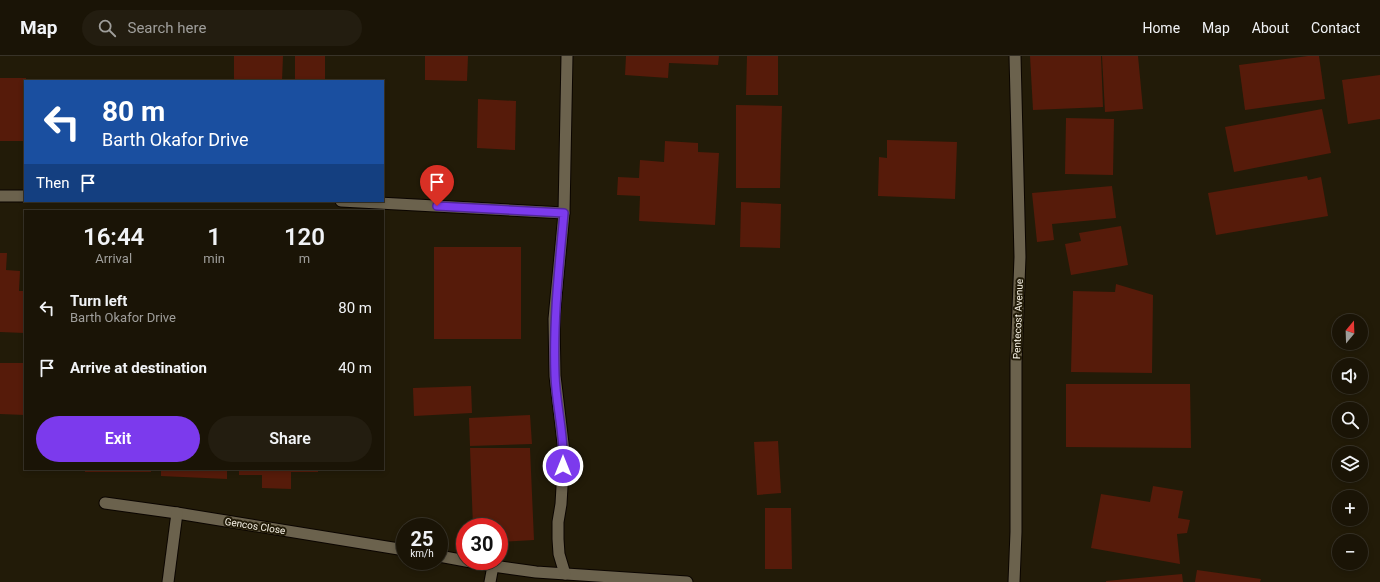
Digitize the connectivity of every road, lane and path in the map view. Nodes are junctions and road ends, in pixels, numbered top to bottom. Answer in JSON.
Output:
{"nodes":[{"id":1,"x":567,"y":56,"type":"edge"},
{"id":2,"x":1015,"y":56,"type":"edge"},
{"id":3,"x":0,"y":196,"type":"edge"},
{"id":4,"x":24,"y":196,"type":"edge"},
{"id":5,"x":360,"y":202,"type":"edge"},
{"id":6,"x":564,"y":213,"type":"junction"},
{"id":7,"x":106,"y":503,"type":"dead end"},
{"id":8,"x":178,"y":513,"type":"junction"},
{"id":9,"x":396,"y":549,"type":"edge"},
{"id":10,"x":508,"y":568,"type":"edge"},
{"id":11,"x":492,"y":570,"type":"edge"},
{"id":12,"x":565,"y":574,"type":"junction"},
{"id":13,"x":168,"y":582,"type":"edge"},
{"id":14,"x":490,"y":582,"type":"edge"},
{"id":15,"x":687,"y":582,"type":"edge"},
{"id":16,"x":1014,"y":582,"type":"edge"}],
"edges":[{"from":1,"to":6,"type":"street"},
{"from":2,"to":16,"type":"street","name":"Pentecost Avenue"},
{"from":3,"to":4,"type":"street"},
{"from":5,"to":6,"type":"street"},
{"from":6,"to":12,"type":"street"},
{"from":7,"to":8,"type":"street","name":"Gencos Close"},
{"from":8,"to":9,"type":"street","name":"Gencos Close"},
{"from":8,"to":13,"type":"street"},
{"from":10,"to":12,"type":"street"},
{"from":11,"to":14,"type":"street"},
{"from":12,"to":15,"type":"street"}]}
